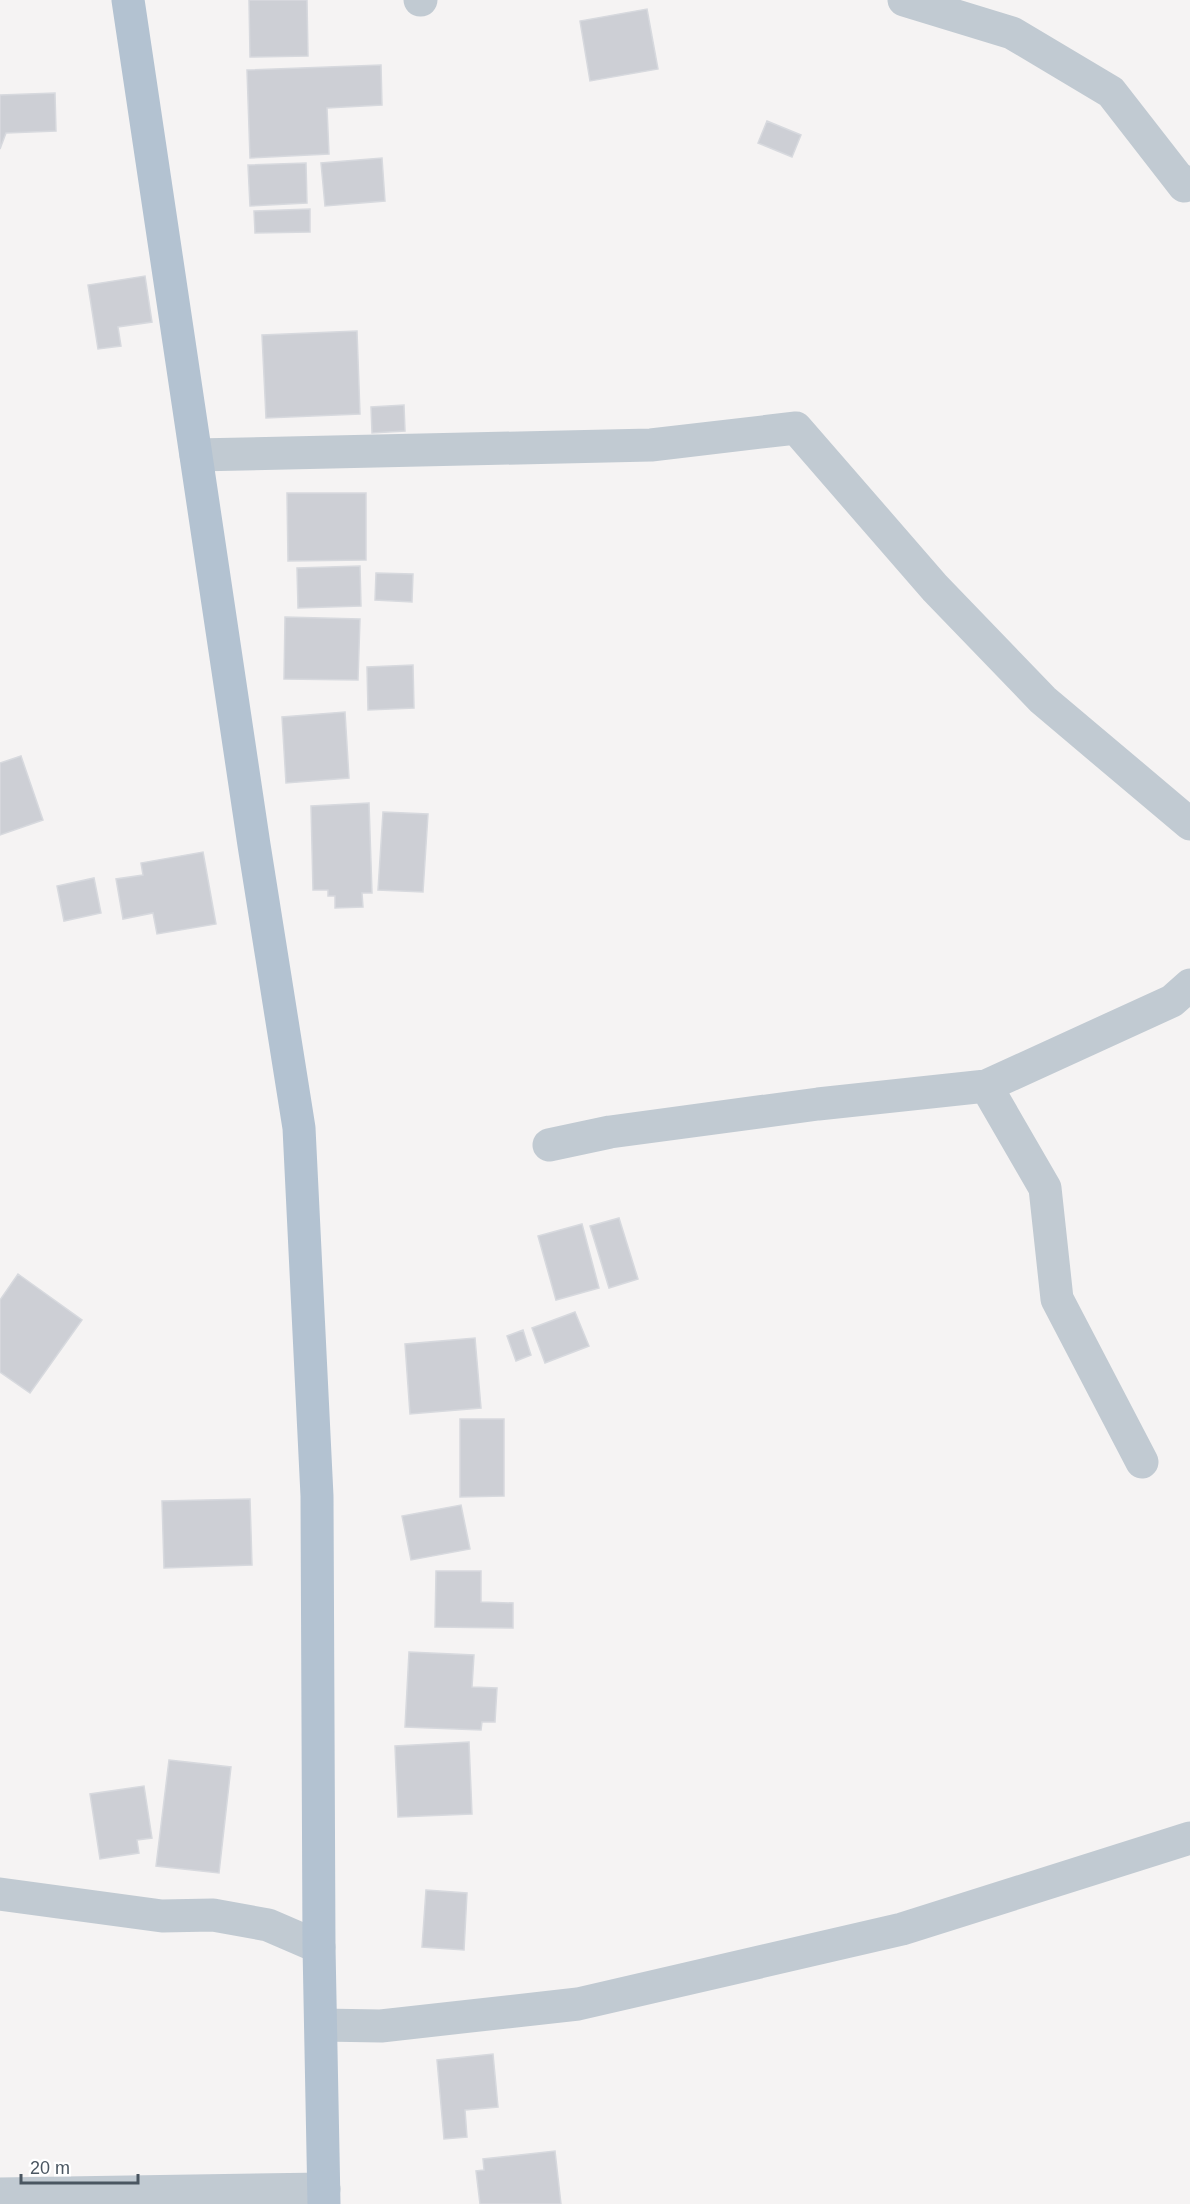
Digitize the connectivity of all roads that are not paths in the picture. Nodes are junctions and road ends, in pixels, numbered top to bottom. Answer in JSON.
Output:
{"nodes":[{"id":1,"x":128,"y":0,"type":"edge"},
{"id":2,"x":904,"y":0,"type":"edge"},
{"id":3,"x":1190,"y":182,"type":"edge"},
{"id":4,"x":196,"y":455,"type":"junction"},
{"id":5,"x":1190,"y":824,"type":"edge"},
{"id":6,"x":1190,"y":985,"type":"edge"},
{"id":7,"x":986,"y":1086,"type":"junction"},
{"id":8,"x":549,"y":1144,"type":"dead end"},
{"id":9,"x":1142,"y":1462,"type":"dead end"},
{"id":10,"x":1190,"y":1838,"type":"edge"},
{"id":11,"x":0,"y":1894,"type":"edge"},
{"id":12,"x":319,"y":1947,"type":"junction"},
{"id":13,"x":321,"y":2025,"type":"junction"},
{"id":14,"x":0,"y":2194,"type":"edge"},
{"id":15,"x":324,"y":2197,"type":"edge"}],
"edges":[{"from":1,"to":4,"type":"main road"},
{"from":2,"to":3,"type":"street"},
{"from":4,"to":5,"type":"street"},
{"from":4,"to":12,"type":"main road"},
{"from":6,"to":7,"type":"street"},
{"from":7,"to":8,"type":"street"},
{"from":7,"to":9,"type":"street"},
{"from":10,"to":13,"type":"street"},
{"from":11,"to":12,"type":"street"},
{"from":12,"to":13,"type":"main road"},
{"from":13,"to":15,"type":"main road"},
{"from":14,"to":15,"type":"street"}]}
